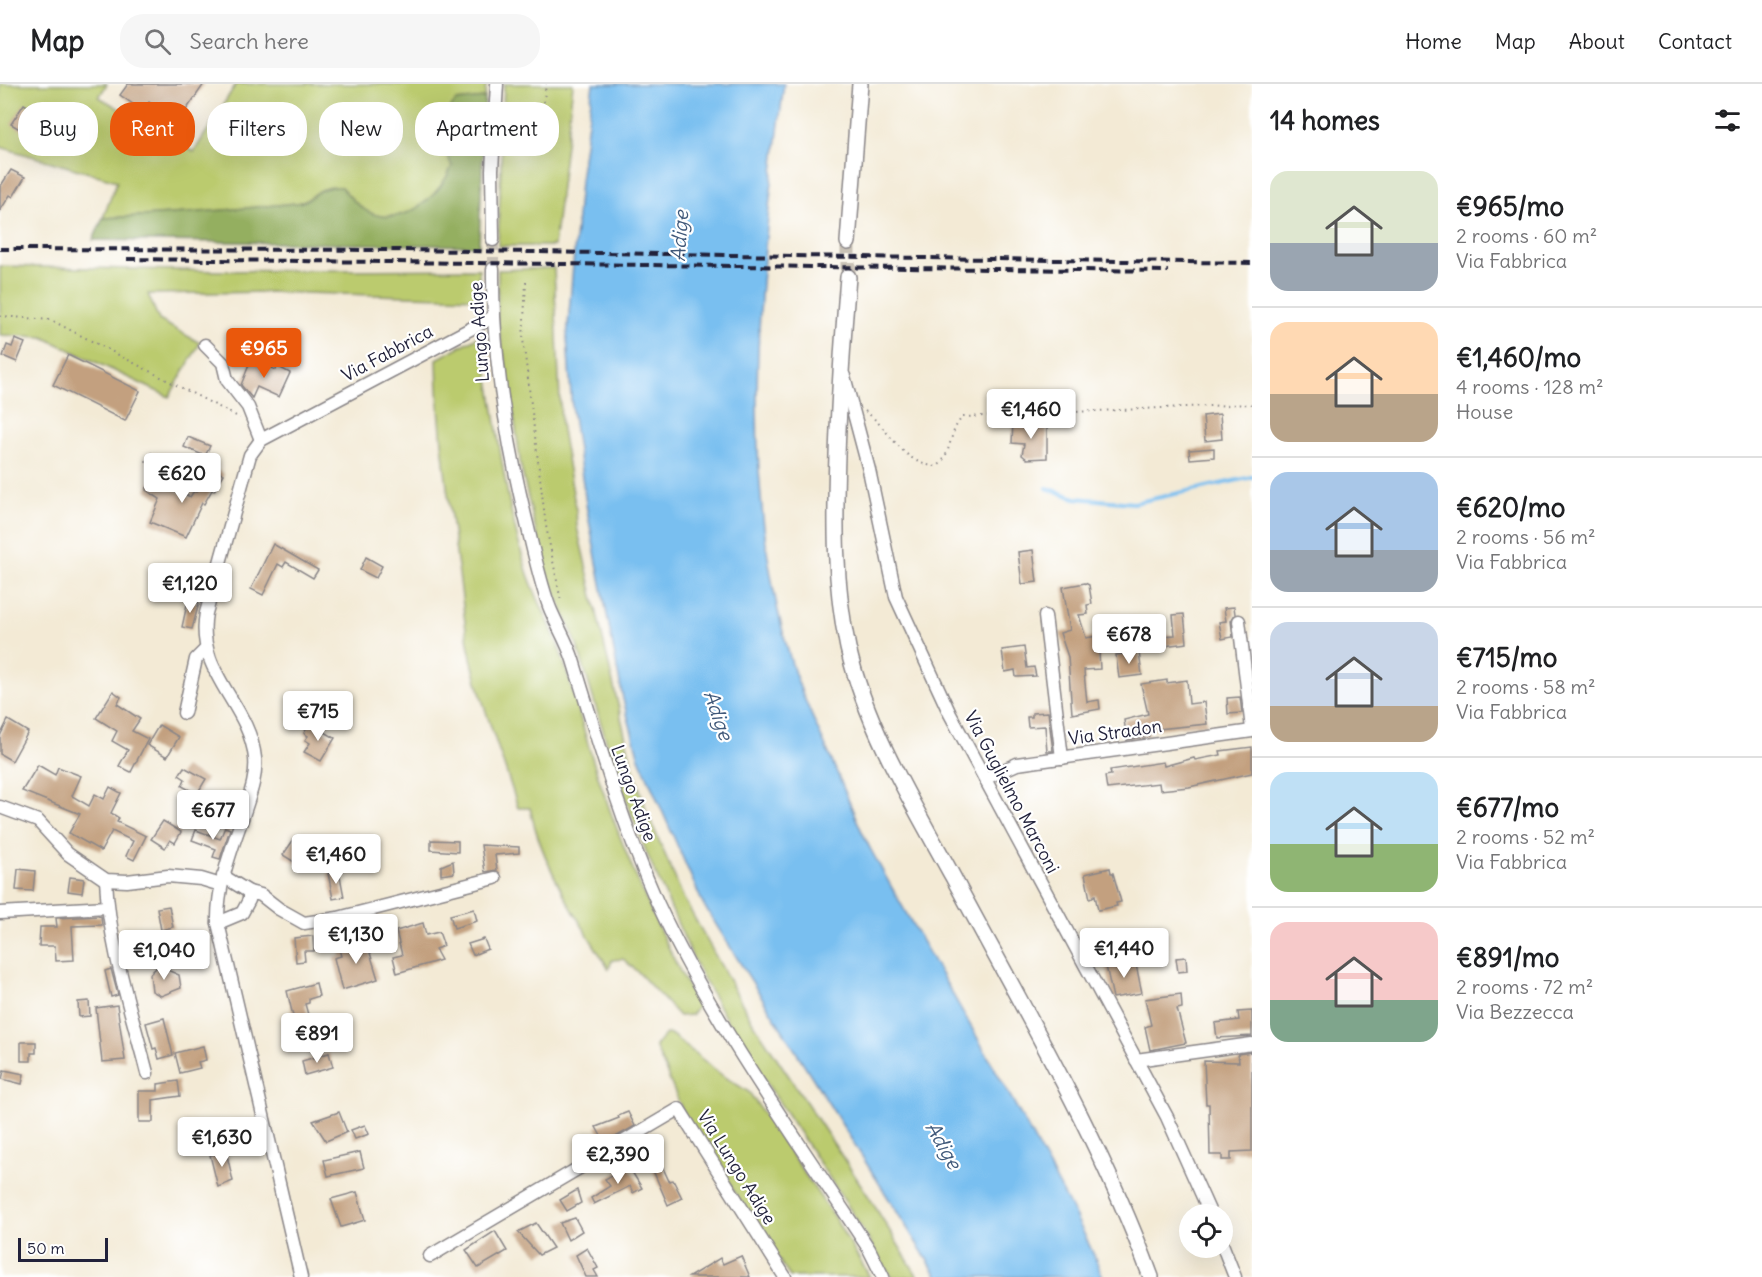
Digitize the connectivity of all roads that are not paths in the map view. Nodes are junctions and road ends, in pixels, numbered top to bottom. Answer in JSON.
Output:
{"nodes":[{"id":1,"x":497,"y":84,"type":"edge"},
{"id":2,"x":860,"y":84,"type":"edge"},
{"id":3,"x":493,"y":240,"type":"tunnel mouth"},
{"id":4,"x":848,"y":242,"type":"tunnel mouth"},
{"id":5,"x":493,"y":269,"type":"tunnel mouth"},
{"id":6,"x":848,"y":278,"type":"tunnel mouth"},
{"id":7,"x":493,"y":318,"type":"junction"},
{"id":8,"x":205,"y":345,"type":"dead end"},
{"id":9,"x":840,"y":364,"type":"junction"},
{"id":10,"x":261,"y":440,"type":"junction"},
{"id":11,"x":1045,"y":616,"type":"dead end"},
{"id":12,"x":1239,"y":621,"type":"dead end"},
{"id":13,"x":206,"y":649,"type":"junction"},
{"id":14,"x":184,"y":713,"type":"dead end"},
{"id":15,"x":1252,"y":730,"type":"edge"},
{"id":16,"x":1062,"y":758,"type":"junction"},
{"id":17,"x":986,"y":778,"type":"junction"},
{"id":18,"x":0,"y":807,"type":"edge"},
{"id":19,"x":495,"y":878,"type":"dead end"},
{"id":20,"x":106,"y":880,"type":"junction"},
{"id":21,"x":222,"y":880,"type":"junction"},
{"id":22,"x":249,"y":892,"type":"junction"},
{"id":23,"x":107,"y":907,"type":"junction"},
{"id":24,"x":0,"y":913,"type":"edge"},
{"id":25,"x":218,"y":923,"type":"junction"},
{"id":26,"x":1252,"y":1044,"type":"edge"},
{"id":27,"x":1136,"y":1060,"type":"junction"},
{"id":28,"x":147,"y":1073,"type":"dead end"},
{"id":29,"x":1206,"y":1204,"type":"edge"},
{"id":30,"x":430,"y":1256,"type":"dead end"},
{"id":31,"x":1228,"y":1258,"type":"edge"},
{"id":32,"x":301,"y":1277,"type":"edge"},
{"id":33,"x":785,"y":1277,"type":"edge"},
{"id":34,"x":883,"y":1277,"type":"edge"},
{"id":35,"x":1151,"y":1277,"type":"edge"},
{"id":36,"x":1235,"y":1277,"type":"edge"}],
"edges":[{"from":1,"to":3,"type":"street"},
{"from":2,"to":4,"type":"main road"},
{"from":5,"to":7,"type":"street","name":"Lungo Adige"},
{"from":6,"to":9,"type":"main road"},
{"from":7,"to":10,"type":"street","name":"Via Fabbrica"},
{"from":7,"to":34,"type":"street","name":"Lungo Adige"},
{"from":8,"to":10,"type":"street"},
{"from":9,"to":17,"type":"street","name":"Via Guglielmo Marconi"},
{"from":9,"to":35,"type":"main road"},
{"from":10,"to":13,"type":"street"},
{"from":11,"to":16,"type":"street"},
{"from":12,"to":15,"type":"street"},
{"from":13,"to":14,"type":"street"},
{"from":13,"to":21,"type":"street"},
{"from":15,"to":16,"type":"street","name":"Via Stradon"},
{"from":16,"to":17,"type":"street","name":"Via Stradon"},
{"from":17,"to":27,"type":"street","name":"Via Guglielmo Marconi"},
{"from":18,"to":20,"type":"street"},
{"from":19,"to":22,"type":"street"},
{"from":20,"to":21,"type":"street"},
{"from":20,"to":23,"type":"street"},
{"from":21,"to":22,"type":"street"},
{"from":21,"to":25,"type":"street"},
{"from":22,"to":25,"type":"street"},
{"from":23,"to":24,"type":"street"},
{"from":23,"to":28,"type":"street"},
{"from":25,"to":32,"type":"street"},
{"from":26,"to":27,"type":"street"},
{"from":27,"to":29,"type":"street","name":"Via Guglielmo Marconi"},
{"from":30,"to":33,"type":"street","name":"Via Lungo Adige"},
{"from":31,"to":36,"type":"street"}]}
